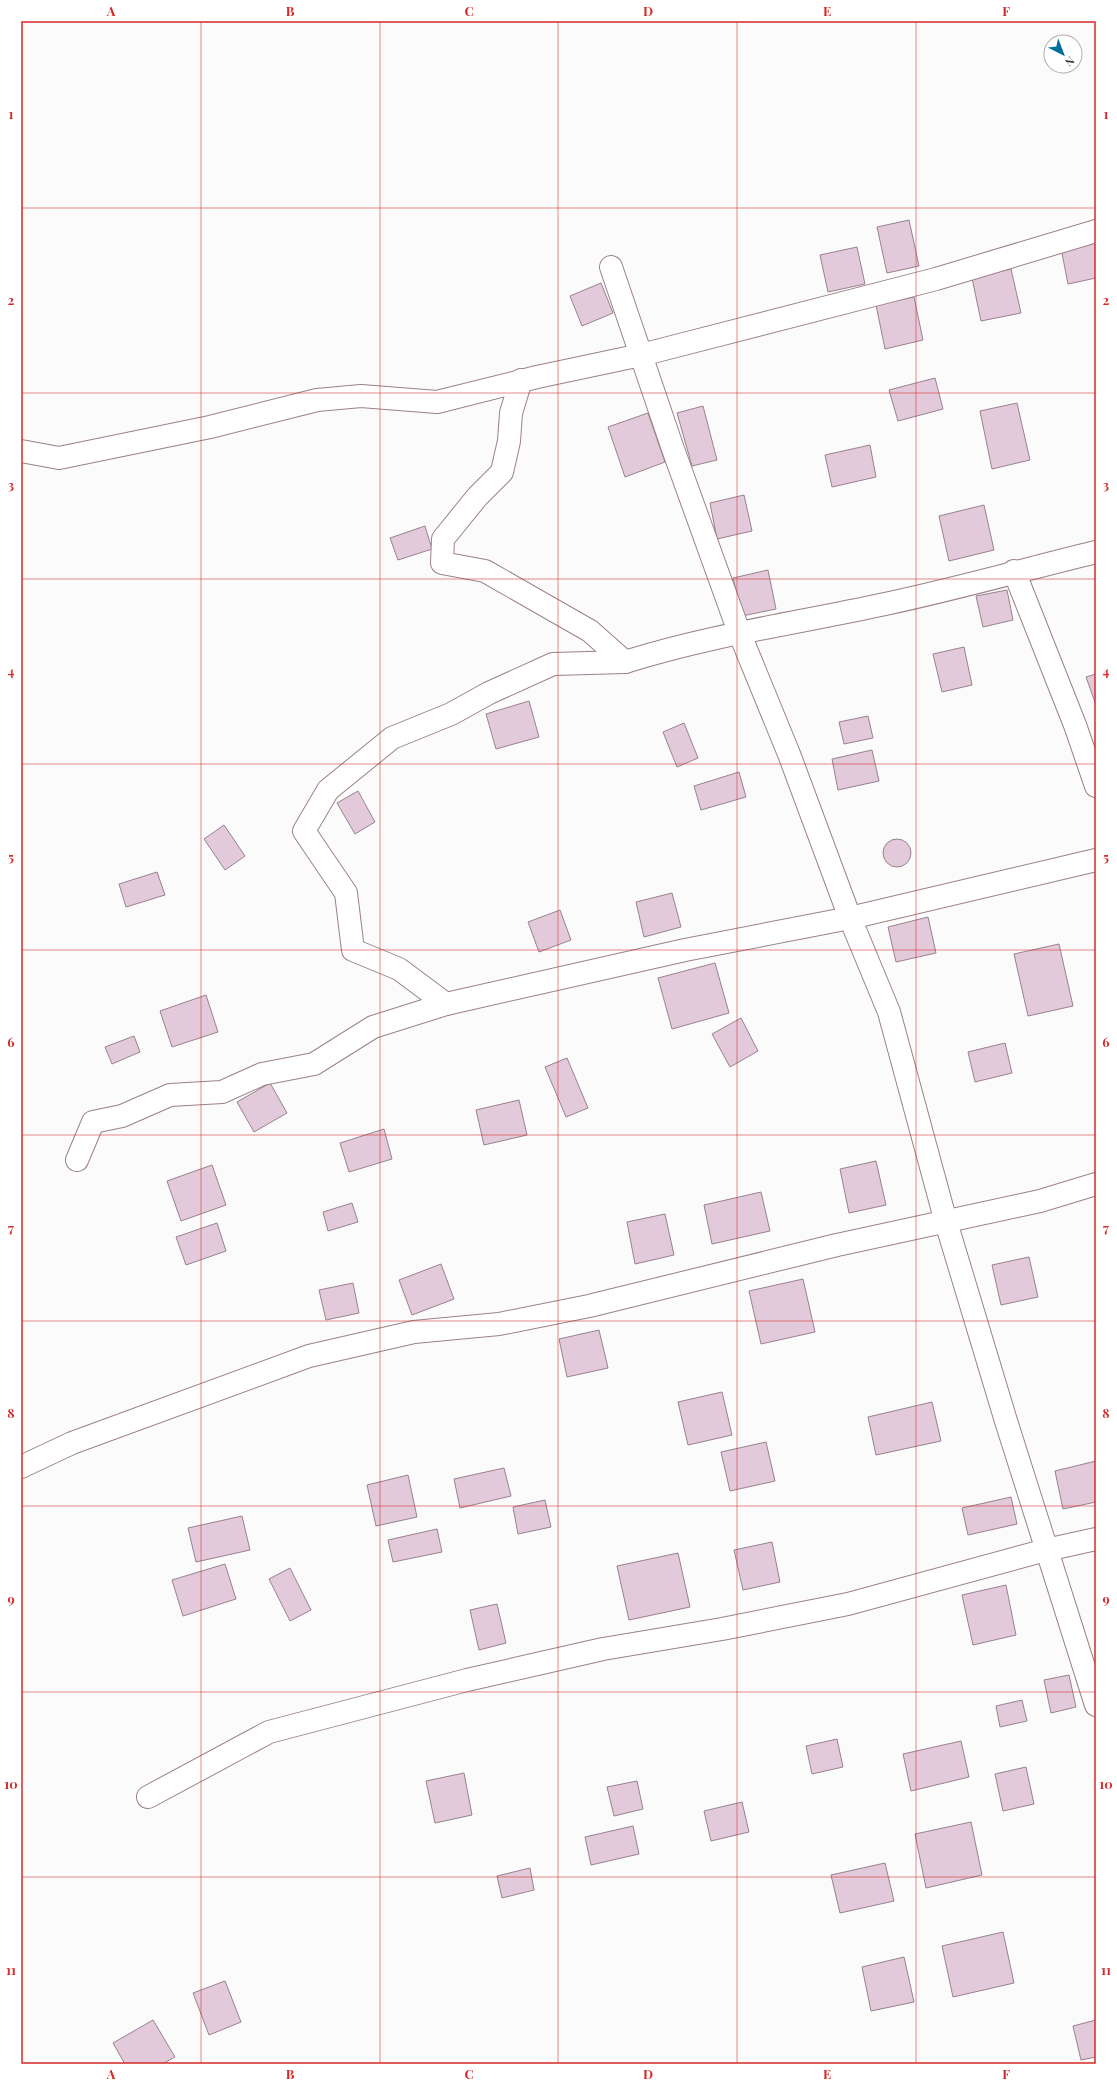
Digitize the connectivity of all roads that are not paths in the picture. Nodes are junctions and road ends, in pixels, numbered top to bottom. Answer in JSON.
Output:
{"nodes":[{"id":1,"x":1096,"y":231,"type":"edge"},
{"id":2,"x":612,"y":267,"type":"dead end"},
{"id":3,"x":641,"y":355,"type":"junction"},
{"id":4,"x":520,"y":380,"type":"junction"},
{"id":5,"x":21,"y":451,"type":"edge"},
{"id":6,"x":1096,"y":552,"type":"edge"},
{"id":7,"x":1014,"y":571,"type":"junction"},
{"id":8,"x":739,"y":632,"type":"junction"},
{"id":9,"x":625,"y":662,"type":"junction"},
{"id":10,"x":1096,"y":786,"type":"edge"},
{"id":11,"x":1096,"y":860,"type":"edge"},
{"id":12,"x":850,"y":918,"type":"junction"},
{"id":13,"x":446,"y":1004,"type":"junction"},
{"id":14,"x":77,"y":1160,"type":"dead end"},
{"id":15,"x":1096,"y":1184,"type":"edge"},
{"id":16,"x":946,"y":1222,"type":"junction"},
{"id":17,"x":21,"y":1467,"type":"edge"},
{"id":18,"x":1096,"y":1539,"type":"edge"},
{"id":19,"x":1046,"y":1550,"type":"junction"},
{"id":20,"x":1096,"y":1705,"type":"edge"},
{"id":21,"x":148,"y":1797,"type":"dead end"}],
"edges":[{"from":1,"to":3,"type":"street"},
{"from":2,"to":3,"type":"street"},
{"from":3,"to":4,"type":"street"},
{"from":3,"to":8,"type":"street"},
{"from":4,"to":5,"type":"street"},
{"from":4,"to":9,"type":"street"},
{"from":6,"to":7,"type":"street"},
{"from":7,"to":8,"type":"street"},
{"from":7,"to":10,"type":"street"},
{"from":8,"to":9,"type":"street"},
{"from":8,"to":12,"type":"street"},
{"from":9,"to":13,"type":"street"},
{"from":11,"to":12,"type":"street"},
{"from":12,"to":13,"type":"street"},
{"from":12,"to":16,"type":"street"},
{"from":13,"to":14,"type":"street"},
{"from":15,"to":16,"type":"street"},
{"from":16,"to":17,"type":"street"},
{"from":16,"to":19,"type":"street"},
{"from":18,"to":19,"type":"street"},
{"from":19,"to":20,"type":"street"},
{"from":19,"to":21,"type":"street"}]}
